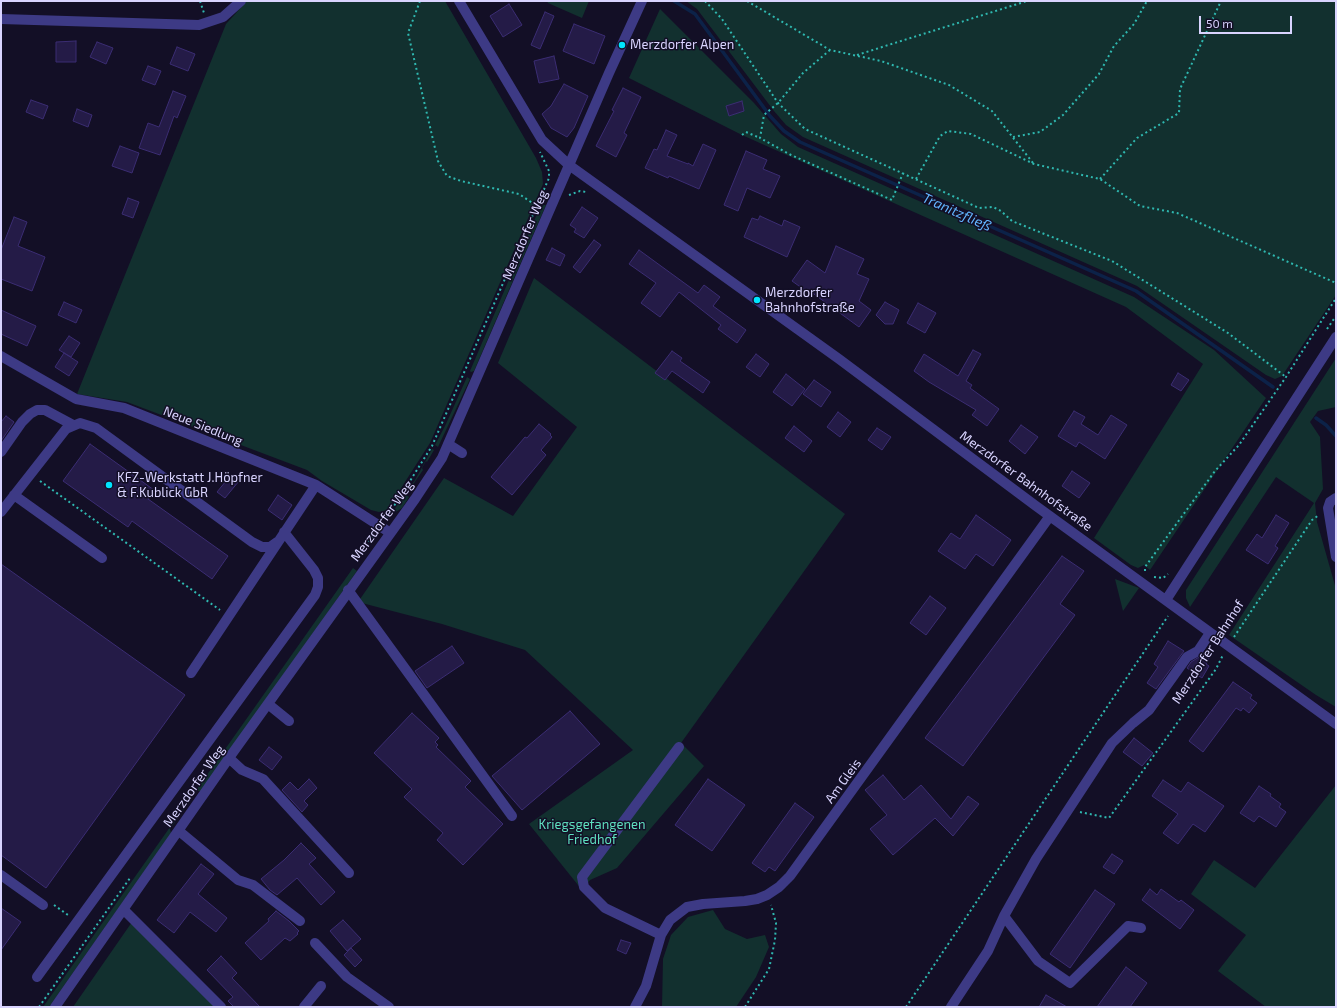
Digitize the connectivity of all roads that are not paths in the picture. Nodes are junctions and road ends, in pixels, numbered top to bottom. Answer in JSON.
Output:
{"nodes":[{"id":1,"x":241,"y":1,"type":"edge"},
{"id":2,"x":459,"y":1,"type":"edge"},
{"id":3,"x":642,"y":1,"type":"edge"},
{"id":4,"x":1,"y":19,"type":"edge"},
{"id":5,"x":570,"y":165,"type":"junction"},
{"id":6,"x":1336,"y":337,"type":"edge"},
{"id":7,"x":1,"y":356,"type":"edge"},
{"id":8,"x":73,"y":425,"type":"junction"},
{"id":9,"x":448,"y":444,"type":"junction"},
{"id":10,"x":1,"y":452,"type":"edge"},
{"id":11,"x":462,"y":453,"type":"dead end"},
{"id":12,"x":316,"y":485,"type":"junction"},
{"id":13,"x":14,"y":495,"type":"junction"},
{"id":14,"x":1336,"y":498,"type":"edge"},
{"id":15,"x":2,"y":508,"type":"edge"},
{"id":16,"x":1050,"y":516,"type":"junction"},
{"id":17,"x":284,"y":532,"type":"junction"},
{"id":18,"x":390,"y":532,"type":"junction"},
{"id":19,"x":278,"y":542,"type":"junction"},
{"id":20,"x":102,"y":558,"type":"dead end"},
{"id":21,"x":1336,"y":558,"type":"edge"},
{"id":22,"x":348,"y":590,"type":"junction"},
{"id":23,"x":1170,"y":603,"type":"junction"},
{"id":24,"x":1210,"y":633,"type":"junction"},
{"id":25,"x":191,"y":673,"type":"dead end"},
{"id":26,"x":268,"y":704,"type":"junction"},
{"id":27,"x":289,"y":721,"type":"dead end"},
{"id":28,"x":1336,"y":724,"type":"edge"},
{"id":29,"x":678,"y":747,"type":"dead end"},
{"id":30,"x":229,"y":758,"type":"junction"},
{"id":31,"x":512,"y":816,"type":"dead end"},
{"id":32,"x":179,"y":831,"type":"junction"},
{"id":33,"x":349,"y":873,"type":"dead end"},
{"id":34,"x":1,"y":875,"type":"edge"},
{"id":35,"x":46,"y":904,"type":"road end"},
{"id":36,"x":124,"y":910,"type":"junction"},
{"id":37,"x":1004,"y":916,"type":"junction"},
{"id":38,"x":300,"y":921,"type":"dead end"},
{"id":39,"x":1141,"y":928,"type":"dead end"},
{"id":40,"x":661,"y":935,"type":"junction"},
{"id":41,"x":315,"y":943,"type":"dead end"},
{"id":42,"x":37,"y":977,"type":"dead end"},
{"id":43,"x":321,"y":986,"type":"dead end"},
{"id":44,"x":55,"y":1007,"type":"edge"},
{"id":45,"x":221,"y":1007,"type":"edge"},
{"id":46,"x":304,"y":1007,"type":"edge"},
{"id":47,"x":388,"y":1007,"type":"edge"},
{"id":48,"x":634,"y":1007,"type":"edge"},
{"id":49,"x":951,"y":1007,"type":"edge"}],
"edges":[{"from":1,"to":4,"type":"street"},
{"from":2,"to":5,"type":"street","name":"Merzdorfer Bahnhofstraße"},
{"from":3,"to":5,"type":"street","name":"Merzdorfer Weg"},
{"from":5,"to":9,"type":"street","name":"Merzdorfer Weg"},
{"from":5,"to":16,"type":"street","name":"Merzdorfer Bahnhofstraße"},
{"from":6,"to":23,"type":"street"},
{"from":7,"to":12,"type":"street","name":"Neue Siedlung"},
{"from":8,"to":10,"type":"street"},
{"from":8,"to":13,"type":"street"},
{"from":8,"to":19,"type":"street"},
{"from":9,"to":11,"type":"street"},
{"from":9,"to":18,"type":"street","name":"Merzdorfer Weg"},
{"from":12,"to":17,"type":"street"},
{"from":12,"to":18,"type":"street","name":"Neue Siedlung"},
{"from":13,"to":15,"type":"street"},
{"from":13,"to":20,"type":"street"},
{"from":14,"to":21,"type":"street"},
{"from":16,"to":23,"type":"street","name":"Merzdorfer Bahnhofstraße"},
{"from":16,"to":40,"type":"street","name":"Am Gleis"},
{"from":17,"to":19,"type":"street"},
{"from":17,"to":42,"type":"street"},
{"from":18,"to":22,"type":"street","name":"Merzdorfer Weg"},
{"from":19,"to":25,"type":"street"},
{"from":22,"to":26,"type":"street","name":"Merzdorfer Weg"},
{"from":22,"to":31,"type":"street"},
{"from":23,"to":24,"type":"street","name":"Merzdorfer Bahnhofstraße"},
{"from":24,"to":28,"type":"street","name":"Merzdorfer Bahnhofstraße"},
{"from":24,"to":37,"type":"street"},
{"from":26,"to":27,"type":"street"},
{"from":26,"to":30,"type":"street","name":"Merzdorfer Weg"},
{"from":29,"to":40,"type":"street"},
{"from":30,"to":32,"type":"street","name":"Merzdorfer Weg"},
{"from":30,"to":33,"type":"street"},
{"from":32,"to":36,"type":"street","name":"Merzdorfer Weg"},
{"from":32,"to":38,"type":"street"},
{"from":34,"to":35,"type":"street"},
{"from":36,"to":44,"type":"street","name":"Merzdorfer Weg"},
{"from":36,"to":45,"type":"street"},
{"from":37,"to":39,"type":"street"},
{"from":37,"to":49,"type":"street"},
{"from":40,"to":48,"type":"street","name":"Am Gleis"},
{"from":41,"to":47,"type":"street"},
{"from":43,"to":46,"type":"street"}]}
